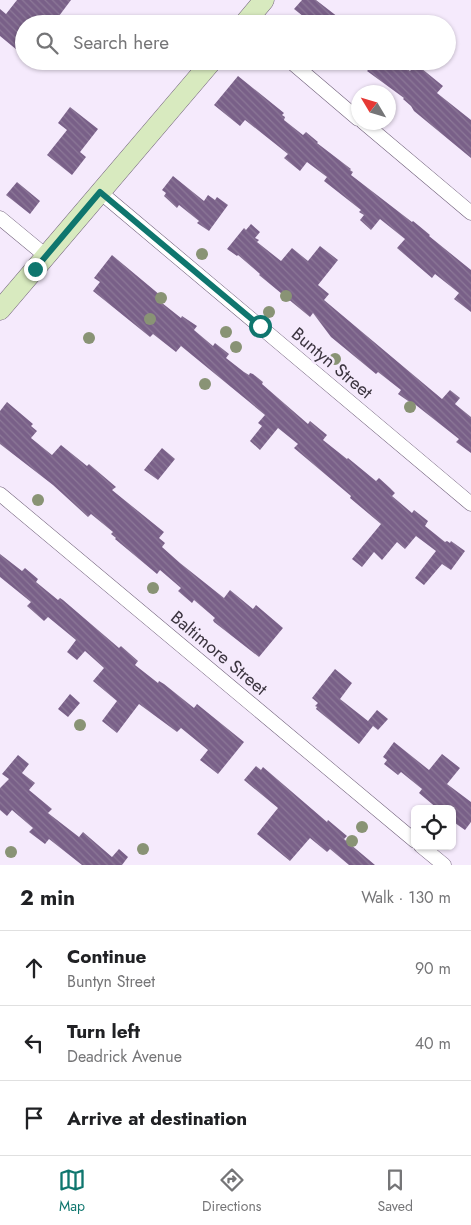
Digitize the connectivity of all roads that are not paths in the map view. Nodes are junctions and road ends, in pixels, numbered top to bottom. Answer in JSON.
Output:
{"nodes":[{"id":1,"x":264,"y":0,"type":"edge"},
{"id":2,"x":252,"y":15,"type":"edge"},
{"id":3,"x":204,"y":70,"type":"edge"},
{"id":4,"x":301,"y":70,"type":"edge"},
{"id":5,"x":351,"y":113,"type":"edge"},
{"id":6,"x":372,"y":130,"type":"edge"},
{"id":7,"x":100,"y":192,"type":"junction"},
{"id":8,"x":471,"y":213,"type":"edge"},
{"id":9,"x":0,"y":218,"type":"edge"},
{"id":10,"x":46,"y":256,"type":"junction"},
{"id":11,"x":0,"y":310,"type":"edge"},
{"id":12,"x":0,"y":494,"type":"edge"},
{"id":13,"x":471,"y":504,"type":"edge"},
{"id":14,"x":411,"y":838,"type":"edge"},
{"id":15,"x":426,"y":850,"type":"edge"},
{"id":16,"x":444,"y":865,"type":"edge"}],
"edges":[{"from":1,"to":2,"type":"street"},
{"from":3,"to":7,"type":"street"},
{"from":4,"to":5,"type":"street"},
{"from":6,"to":8,"type":"street"},
{"from":7,"to":10,"type":"street"},
{"from":7,"to":13,"type":"street","name":"Buntyn Street"},
{"from":9,"to":10,"type":"street"},
{"from":10,"to":11,"type":"street"},
{"from":12,"to":14,"type":"street","name":"Baltimore Street"},
{"from":15,"to":16,"type":"street"}]}
